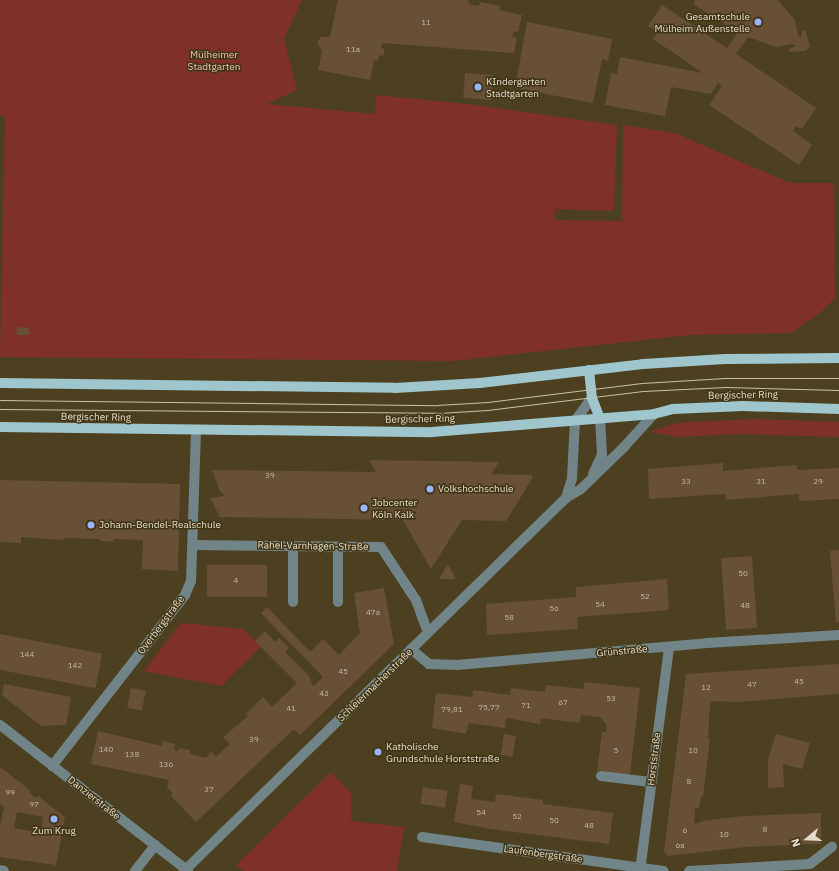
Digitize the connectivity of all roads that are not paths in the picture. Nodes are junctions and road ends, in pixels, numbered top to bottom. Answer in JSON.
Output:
{"nodes":[{"id":1,"x":839,"y":358,"type":"edge"},
{"id":2,"x":589,"y":370,"type":"junction"},
{"id":3,"x":0,"y":383,"type":"edge"},
{"id":4,"x":592,"y":398,"type":"junction"},
{"id":5,"x":836,"y":407,"type":"edge"},
{"id":6,"x":654,"y":414,"type":"junction"},
{"id":7,"x":600,"y":419,"type":"junction"},
{"id":8,"x":575,"y":421,"type":"junction"},
{"id":9,"x":0,"y":427,"type":"edge"},
{"id":10,"x":196,"y":431,"type":"junction"},
{"id":11,"x":592,"y":478,"type":"junction"},
{"id":12,"x":566,"y":498,"type":"junction"},
{"id":13,"x":194,"y":545,"type":"junction"},
{"id":14,"x":294,"y":546,"type":"junction"},
{"id":15,"x":338,"y":547,"type":"junction"},
{"id":16,"x":294,"y":602,"type":"dead end"},
{"id":17,"x":338,"y":602,"type":"dead end"},
{"id":18,"x":428,"y":633,"type":"junction"},
{"id":19,"x":839,"y":635,"type":"edge"},
{"id":20,"x":669,"y":647,"type":"junction"},
{"id":21,"x":411,"y":649,"type":"junction"},
{"id":22,"x":0,"y":726,"type":"edge"},
{"id":23,"x":52,"y":766,"type":"junction"},
{"id":24,"x":601,"y":776,"type":"dead end"},
{"id":25,"x":651,"y":782,"type":"junction"},
{"id":26,"x":422,"y":837,"type":"dead end"},
{"id":27,"x":154,"y":845,"type":"junction"},
{"id":28,"x":832,"y":847,"type":"dead end"},
{"id":29,"x":0,"y":870,"type":"edge"},
{"id":30,"x":185,"y":870,"type":"edge"},
{"id":31,"x":640,"y":870,"type":"edge"},
{"id":32,"x":4,"y":871,"type":"edge"},
{"id":33,"x":135,"y":871,"type":"edge"},
{"id":34,"x":664,"y":871,"type":"edge"},
{"id":35,"x":688,"y":871,"type":"edge"}],
"edges":[{"from":1,"to":2,"type":"main road"},
{"from":2,"to":3,"type":"main road"},
{"from":2,"to":4,"type":"main road"},
{"from":4,"to":7,"type":"main road"},
{"from":4,"to":8,"type":"street"},
{"from":5,"to":6,"type":"main road","name":"Bergischer Ring"},
{"from":6,"to":7,"type":"main road","name":"Bergischer Ring"},
{"from":6,"to":11,"type":"street","name":"Schleiermacherstraße"},
{"from":7,"to":8,"type":"main road","name":"Bergischer Ring"},
{"from":7,"to":11,"type":"street","name":"Schleiermacherstraße"},
{"from":8,"to":10,"type":"main road","name":"Bergischer Ring"},
{"from":8,"to":12,"type":"street"},
{"from":9,"to":10,"type":"main road","name":"Bergischer Ring"},
{"from":10,"to":13,"type":"street","name":"Overbergstraße"},
{"from":11,"to":12,"type":"street","name":"Schleiermacherstraße"},
{"from":12,"to":18,"type":"street","name":"Schleiermacherstraße"},
{"from":13,"to":14,"type":"street","name":"Rahel-Varnhagen-Straße"},
{"from":13,"to":23,"type":"street","name":"Overbergstraße"},
{"from":14,"to":15,"type":"street","name":"Rahel-Varnhagen-Straße"},
{"from":14,"to":16,"type":"street"},
{"from":15,"to":17,"type":"street"},
{"from":15,"to":18,"type":"street","name":"Rahel-Varnhagen-Straße"},
{"from":18,"to":21,"type":"street","name":"Schleiermacherstraße"},
{"from":19,"to":20,"type":"street","name":"Grünstraße"},
{"from":20,"to":21,"type":"street","name":"Grünstraße"},
{"from":20,"to":25,"type":"street","name":"Horststraße"},
{"from":21,"to":30,"type":"street","name":"Schleiermacherstraße"},
{"from":22,"to":23,"type":"street","name":"Danzierstraße"},
{"from":23,"to":27,"type":"street","name":"Danzierstraße"},
{"from":24,"to":25,"type":"street"},
{"from":25,"to":31,"type":"street","name":"Horststraße"},
{"from":26,"to":31,"type":"street","name":"Laufenbergstraße"},
{"from":27,"to":30,"type":"street","name":"Danzierstraße"},
{"from":27,"to":33,"type":"street"},
{"from":28,"to":35,"type":"street"},
{"from":29,"to":32,"type":"street"},
{"from":31,"to":34,"type":"street","name":"Laufenbergstraße"}]}
